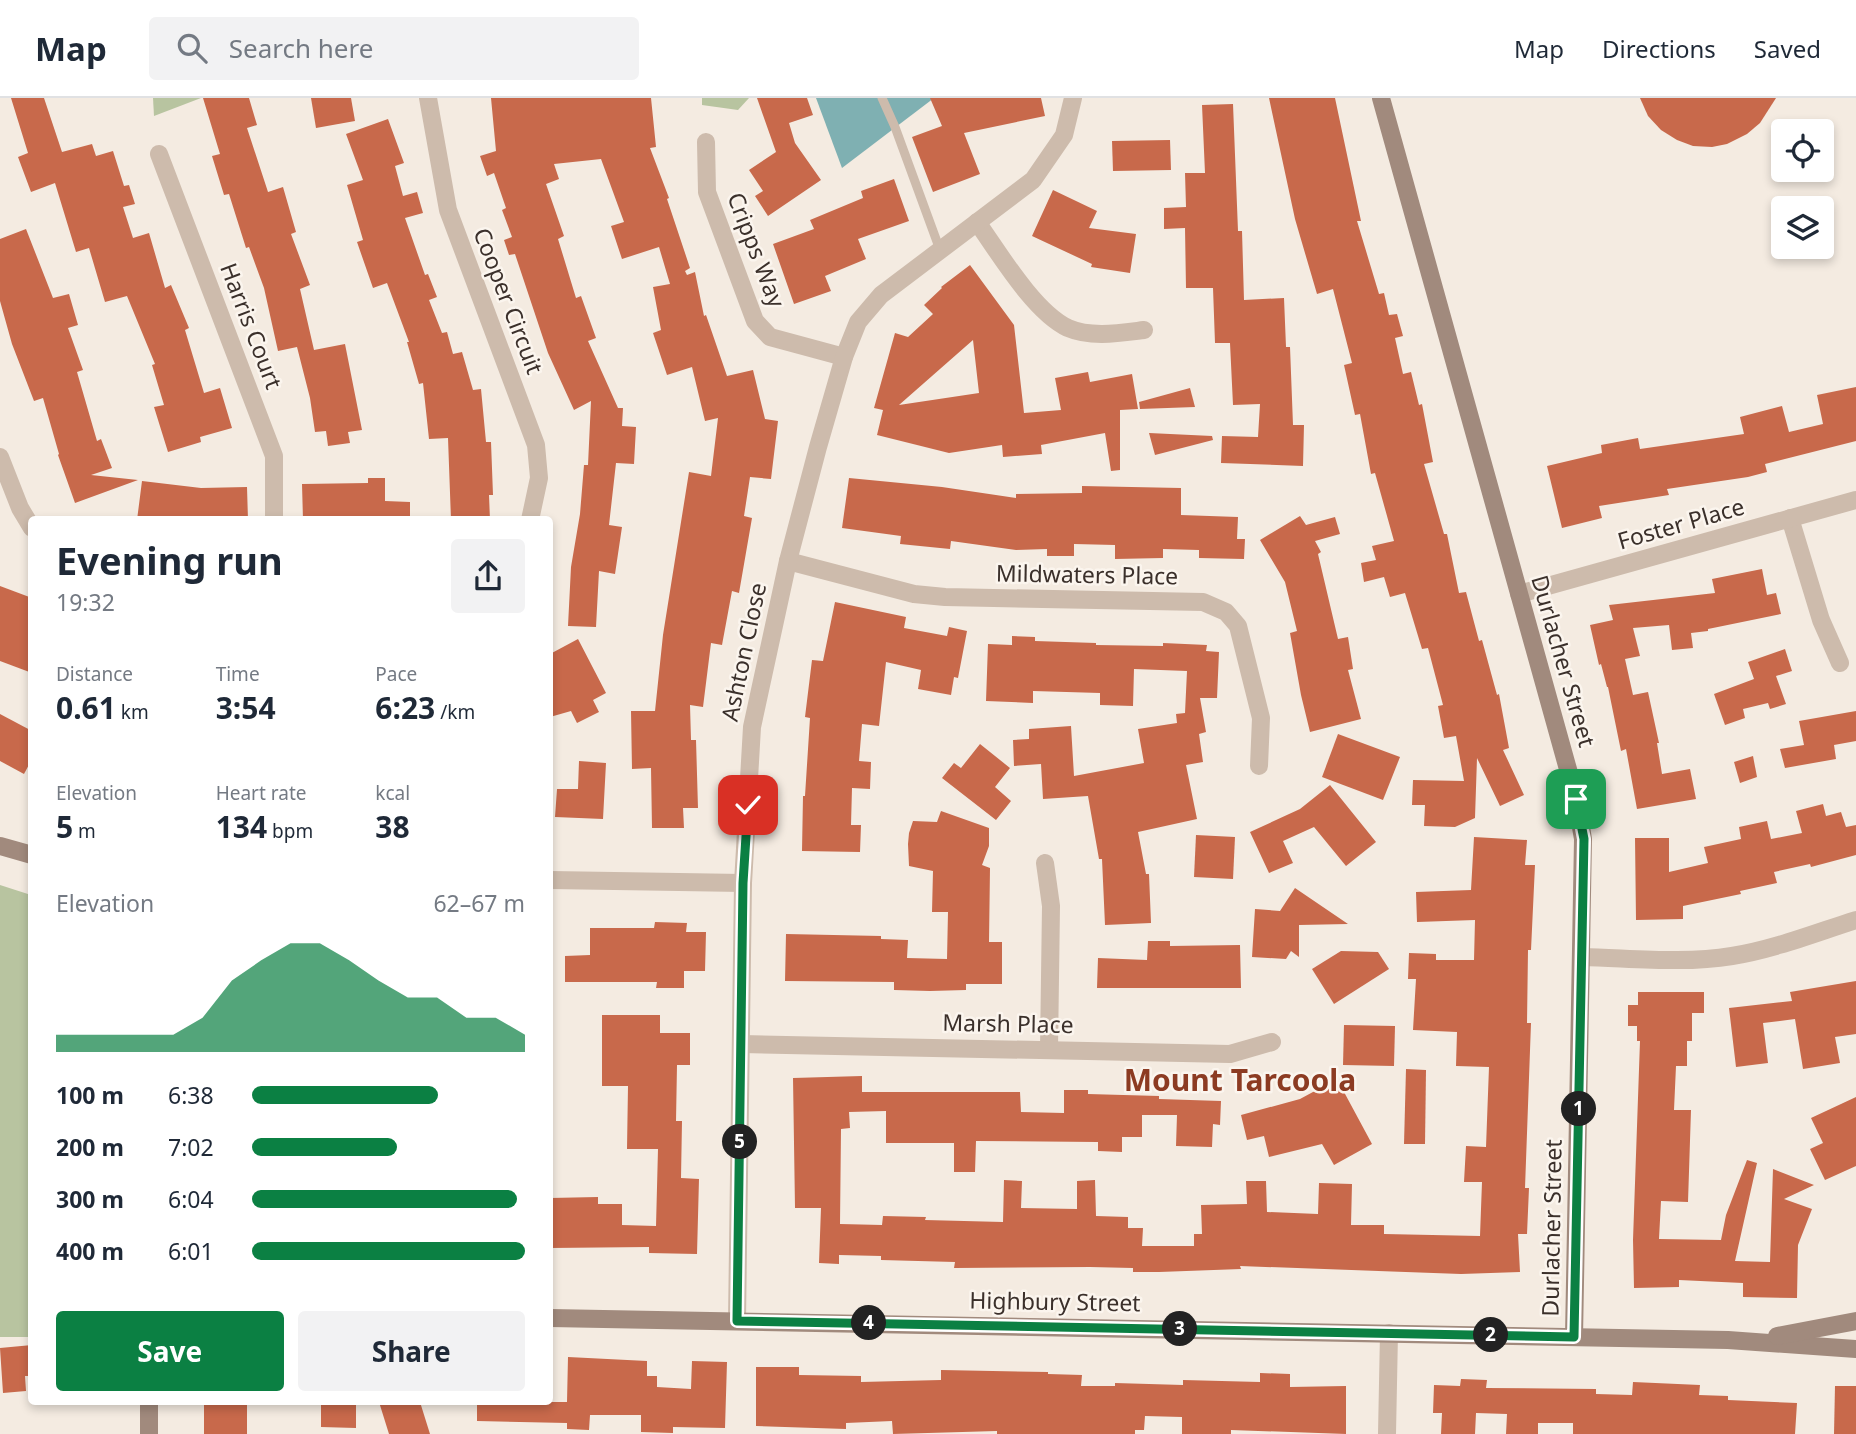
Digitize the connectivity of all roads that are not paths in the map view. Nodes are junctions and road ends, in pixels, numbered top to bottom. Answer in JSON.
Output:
{"nodes":[{"id":1,"x":428,"y":98,"type":"edge"},
{"id":2,"x":882,"y":98,"type":"edge"},
{"id":3,"x":1073,"y":98,"type":"edge"},
{"id":4,"x":1381,"y":98,"type":"edge"},
{"id":5,"x":706,"y":142,"type":"dead end"},
{"id":6,"x":159,"y":154,"type":"dead end"},
{"id":7,"x":977,"y":222,"type":"junction"},
{"id":8,"x":940,"y":250,"type":"junction"},
{"id":9,"x":1144,"y":330,"type":"dead end"},
{"id":10,"x":844,"y":357,"type":"junction"},
{"id":11,"x":0,"y":457,"type":"edge"},
{"id":12,"x":1856,"y":500,"type":"edge"},
{"id":13,"x":274,"y":516,"type":"edge"},
{"id":14,"x":531,"y":516,"type":"edge"},
{"id":15,"x":1790,"y":519,"type":"junction"},
{"id":16,"x":28,"y":521,"type":"edge"},
{"id":17,"x":788,"y":561,"type":"junction"},
{"id":18,"x":1519,"y":594,"type":"junction"},
{"id":19,"x":1840,"y":663,"type":"dead end"},
{"id":20,"x":1259,"y":766,"type":"dead end"},
{"id":21,"x":0,"y":846,"type":"edge"},
{"id":22,"x":28,"y":854,"type":"edge"},
{"id":23,"x":1045,"y":863,"type":"dead end"},
{"id":24,"x":553,"y":880,"type":"edge"},
{"id":25,"x":743,"y":883,"type":"junction"},
{"id":26,"x":1856,"y":920,"type":"edge"},
{"id":27,"x":1582,"y":957,"type":"junction"},
{"id":28,"x":1272,"y":1042,"type":"dead end"},
{"id":29,"x":741,"y":1044,"type":"junction"},
{"id":30,"x":1049,"y":1049,"type":"junction"},
{"id":31,"x":553,"y":1318,"type":"edge"},
{"id":32,"x":737,"y":1321,"type":"junction"},
{"id":33,"x":1856,"y":1321,"type":"edge"},
{"id":34,"x":1389,"y":1333,"type":"junction"},
{"id":35,"x":1574,"y":1337,"type":"junction"},
{"id":36,"x":1728,"y":1340,"type":"junction"},
{"id":37,"x":1856,"y":1349,"type":"edge"},
{"id":38,"x":149,"y":1405,"type":"edge"},
{"id":39,"x":149,"y":1434,"type":"edge"},
{"id":40,"x":1387,"y":1434,"type":"edge"}],
"edges":[{"from":1,"to":14,"type":"street","name":"Cooper Circuit"},
{"from":2,"to":8,"type":"lane"},
{"from":3,"to":7,"type":"street","name":"Ashton Close"},
{"from":4,"to":18,"type":"street","name":"Durlacher Street"},
{"from":5,"to":10,"type":"street","name":"Cripps Way"},
{"from":6,"to":13,"type":"street","name":"Harris Court"},
{"from":7,"to":8,"type":"street","name":"Ashton Close"},
{"from":7,"to":9,"type":"street"},
{"from":8,"to":10,"type":"street","name":"Ashton Close"},
{"from":10,"to":17,"type":"street","name":"Ashton Close"},
{"from":11,"to":16,"type":"street"},
{"from":12,"to":15,"type":"street","name":"Foster Place"},
{"from":15,"to":18,"type":"street","name":"Foster Place"},
{"from":15,"to":19,"type":"street"},
{"from":17,"to":20,"type":"street","name":"Mildwaters Place"},
{"from":17,"to":25,"type":"street","name":"Ashton Close"},
{"from":18,"to":27,"type":"street","name":"Durlacher Street"},
{"from":21,"to":22,"type":"street"},
{"from":23,"to":30,"type":"street"},
{"from":24,"to":25,"type":"street"},
{"from":25,"to":29,"type":"street","name":"Ashton Close"},
{"from":26,"to":27,"type":"street"},
{"from":27,"to":35,"type":"street","name":"Durlacher Street"},
{"from":28,"to":30,"type":"street","name":"Marsh Place"},
{"from":29,"to":30,"type":"street","name":"Marsh Place"},
{"from":29,"to":32,"type":"street","name":"Ashton Close"},
{"from":31,"to":32,"type":"street","name":"Highbury Street"},
{"from":32,"to":34,"type":"street","name":"Highbury Street"},
{"from":33,"to":36,"type":"street","name":"Highbury Street"},
{"from":34,"to":35,"type":"street","name":"Highbury Street"},
{"from":34,"to":40,"type":"street"},
{"from":35,"to":36,"type":"street","name":"Highbury Street"},
{"from":36,"to":37,"type":"street","name":"Highbury Street"},
{"from":38,"to":39,"type":"street"}]}
